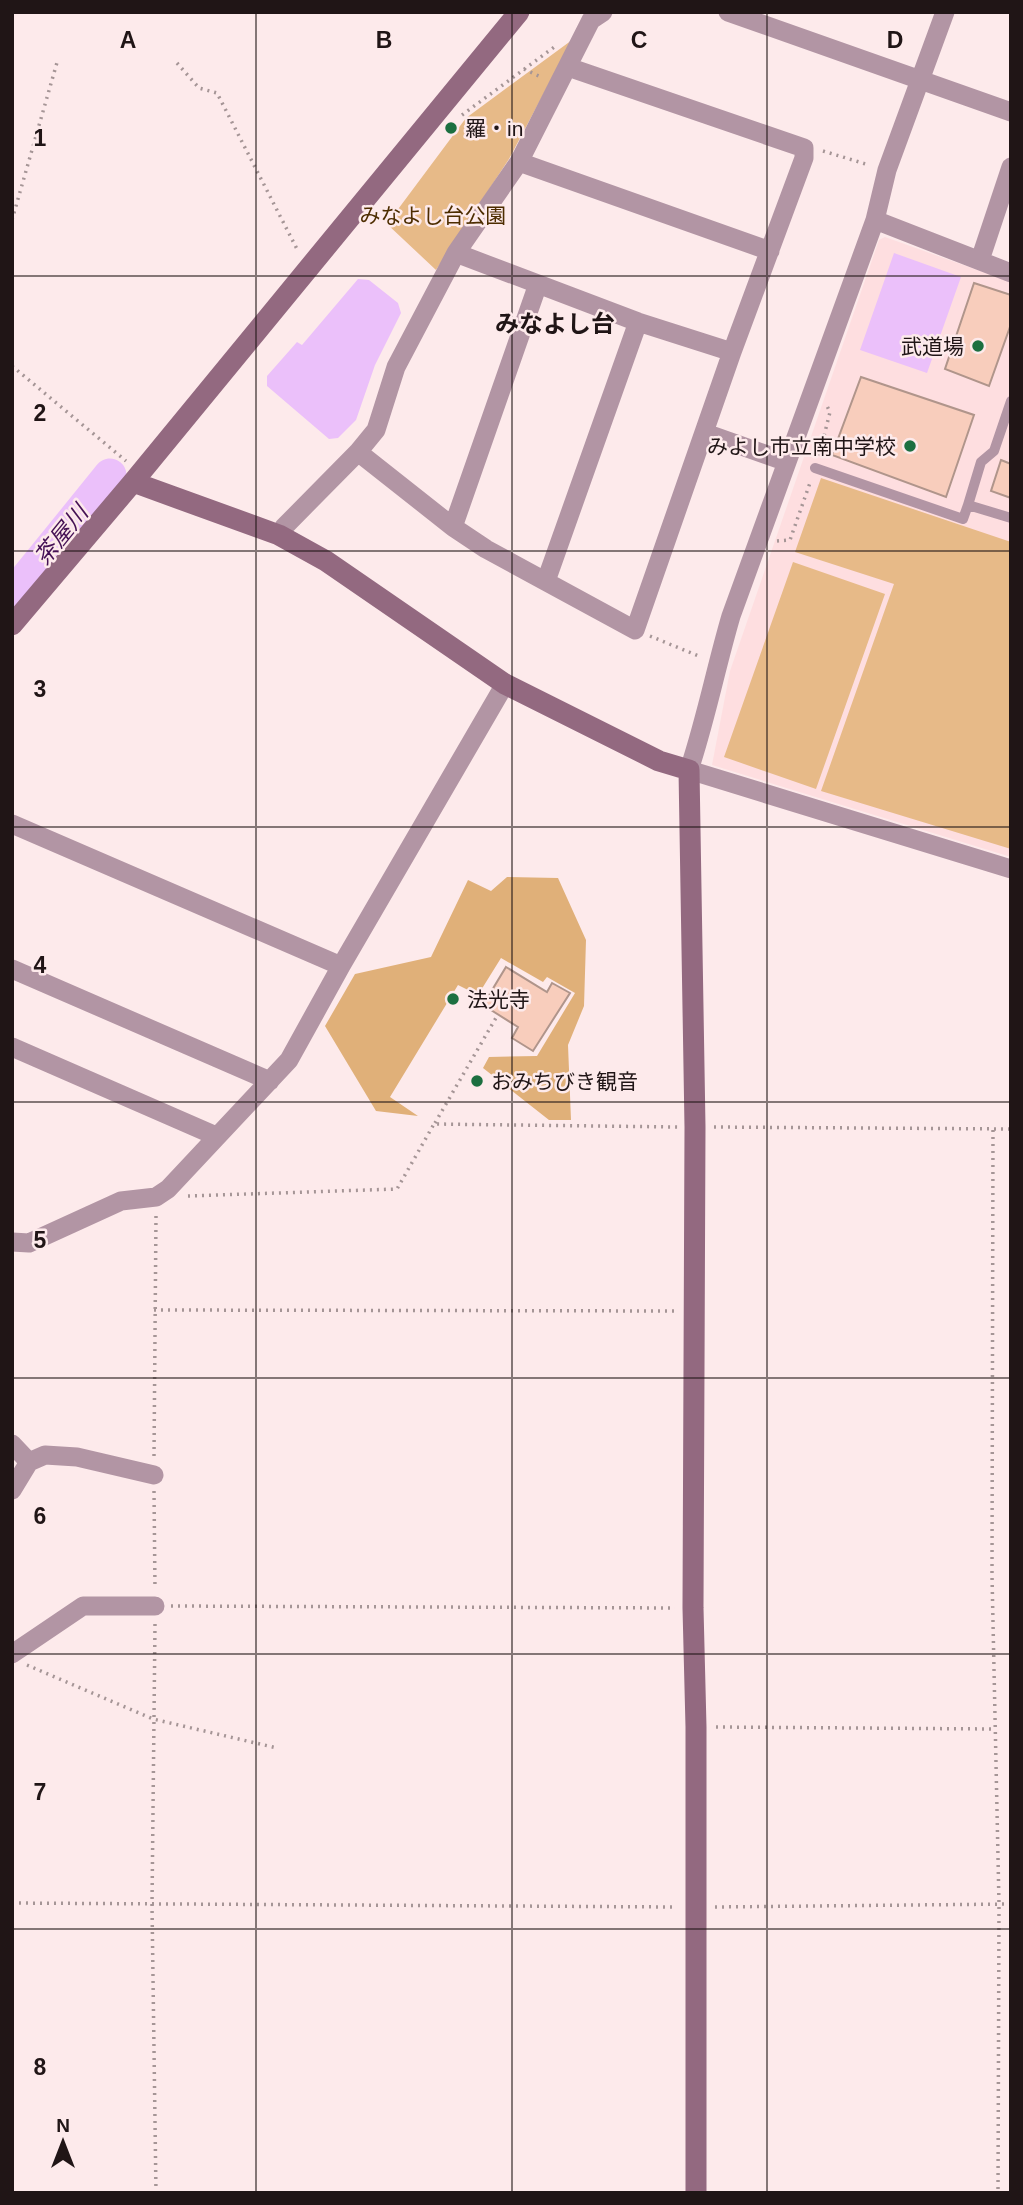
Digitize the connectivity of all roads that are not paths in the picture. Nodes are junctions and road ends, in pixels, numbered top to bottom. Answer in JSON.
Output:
{"nodes":[{"id":1,"x":519,"y":12,"type":"edge"},
{"id":2,"x":603,"y":12,"type":"edge"},
{"id":3,"x":729,"y":12,"type":"edge"},
{"id":4,"x":945,"y":12,"type":"edge"},
{"id":5,"x":568,"y":66,"type":"junction"},
{"id":6,"x":920,"y":80,"type":"junction"},
{"id":7,"x":1011,"y":112,"type":"edge"},
{"id":8,"x":519,"y":162,"type":"junction"},
{"id":9,"x":1011,"y":167,"type":"edge"},
{"id":10,"x":875,"y":220,"type":"junction"},
{"id":11,"x":770,"y":251,"type":"junction"},
{"id":12,"x":456,"y":253,"type":"junction"},
{"id":13,"x":980,"y":260,"type":"junction"},
{"id":14,"x":1011,"y":273,"type":"edge"},
{"id":15,"x":538,"y":284,"type":"junction"},
{"id":16,"x":638,"y":322,"type":"junction"},
{"id":17,"x":732,"y":352,"type":"junction"},
{"id":18,"x":1011,"y":401,"type":"edge"},
{"id":19,"x":705,"y":433,"type":"junction"},
{"id":20,"x":358,"y":452,"type":"junction"},
{"id":21,"x":787,"y":462,"type":"junction"},
{"id":22,"x":816,"y":468,"type":"road end"},
{"id":23,"x":137,"y":478,"type":"junction"},
{"id":24,"x":968,"y":505,"type":"junction"},
{"id":25,"x":1011,"y":518,"type":"edge"},
{"id":26,"x":453,"y":527,"type":"junction"},
{"id":27,"x":279,"y":536,"type":"junction"},
{"id":28,"x":546,"y":581,"type":"junction"},
{"id":29,"x":12,"y":625,"type":"edge"},
{"id":30,"x":505,"y":684,"type":"junction"},
{"id":31,"x":689,"y":770,"type":"junction"},
{"id":32,"x":12,"y":824,"type":"edge"},
{"id":33,"x":1011,"y":869,"type":"edge"},
{"id":34,"x":341,"y":966,"type":"junction"},
{"id":35,"x":12,"y":969,"type":"edge"},
{"id":36,"x":12,"y":1047,"type":"edge"},
{"id":37,"x":270,"y":1081,"type":"junction"},
{"id":38,"x":216,"y":1136,"type":"junction"},
{"id":39,"x":12,"y":1242,"type":"edge"},
{"id":40,"x":12,"y":1444,"type":"edge"},
{"id":41,"x":29,"y":1462,"type":"junction"},
{"id":42,"x":154,"y":1475,"type":"road end"},
{"id":43,"x":12,"y":1490,"type":"edge"},
{"id":44,"x":155,"y":1606,"type":"road end"},
{"id":45,"x":16,"y":1658,"type":"edge"},
{"id":46,"x":696,"y":2193,"type":"edge"}],
"edges":[{"from":1,"to":23,"type":"street"},
{"from":2,"to":5,"type":"street"},
{"from":3,"to":6,"type":"street"},
{"from":4,"to":6,"type":"street"},
{"from":5,"to":8,"type":"street"},
{"from":5,"to":11,"type":"street"},
{"from":6,"to":7,"type":"street"},
{"from":6,"to":10,"type":"street"},
{"from":8,"to":11,"type":"street"},
{"from":8,"to":12,"type":"street"},
{"from":9,"to":13,"type":"street"},
{"from":10,"to":13,"type":"street"},
{"from":10,"to":21,"type":"street"},
{"from":11,"to":17,"type":"street"},
{"from":12,"to":15,"type":"street"},
{"from":12,"to":20,"type":"street"},
{"from":13,"to":14,"type":"street"},
{"from":15,"to":16,"type":"street"},
{"from":15,"to":26,"type":"street"},
{"from":16,"to":17,"type":"street"},
{"from":16,"to":28,"type":"street"},
{"from":17,"to":19,"type":"street"},
{"from":18,"to":24,"type":"lane"},
{"from":19,"to":21,"type":"street"},
{"from":19,"to":28,"type":"street"},
{"from":20,"to":26,"type":"street"},
{"from":20,"to":27,"type":"street"},
{"from":21,"to":31,"type":"street"},
{"from":22,"to":24,"type":"lane"},
{"from":23,"to":27,"type":"street"},
{"from":23,"to":29,"type":"street"},
{"from":24,"to":25,"type":"lane"},
{"from":26,"to":28,"type":"street"},
{"from":27,"to":30,"type":"street"},
{"from":30,"to":31,"type":"street"},
{"from":30,"to":34,"type":"street"},
{"from":31,"to":33,"type":"street"},
{"from":31,"to":46,"type":"street"},
{"from":32,"to":34,"type":"street"},
{"from":34,"to":37,"type":"street"},
{"from":35,"to":37,"type":"street"},
{"from":36,"to":38,"type":"street"},
{"from":37,"to":38,"type":"street"},
{"from":38,"to":39,"type":"street"},
{"from":40,"to":41,"type":"street"},
{"from":41,"to":42,"type":"street"},
{"from":41,"to":43,"type":"street"},
{"from":44,"to":45,"type":"street"}]}
